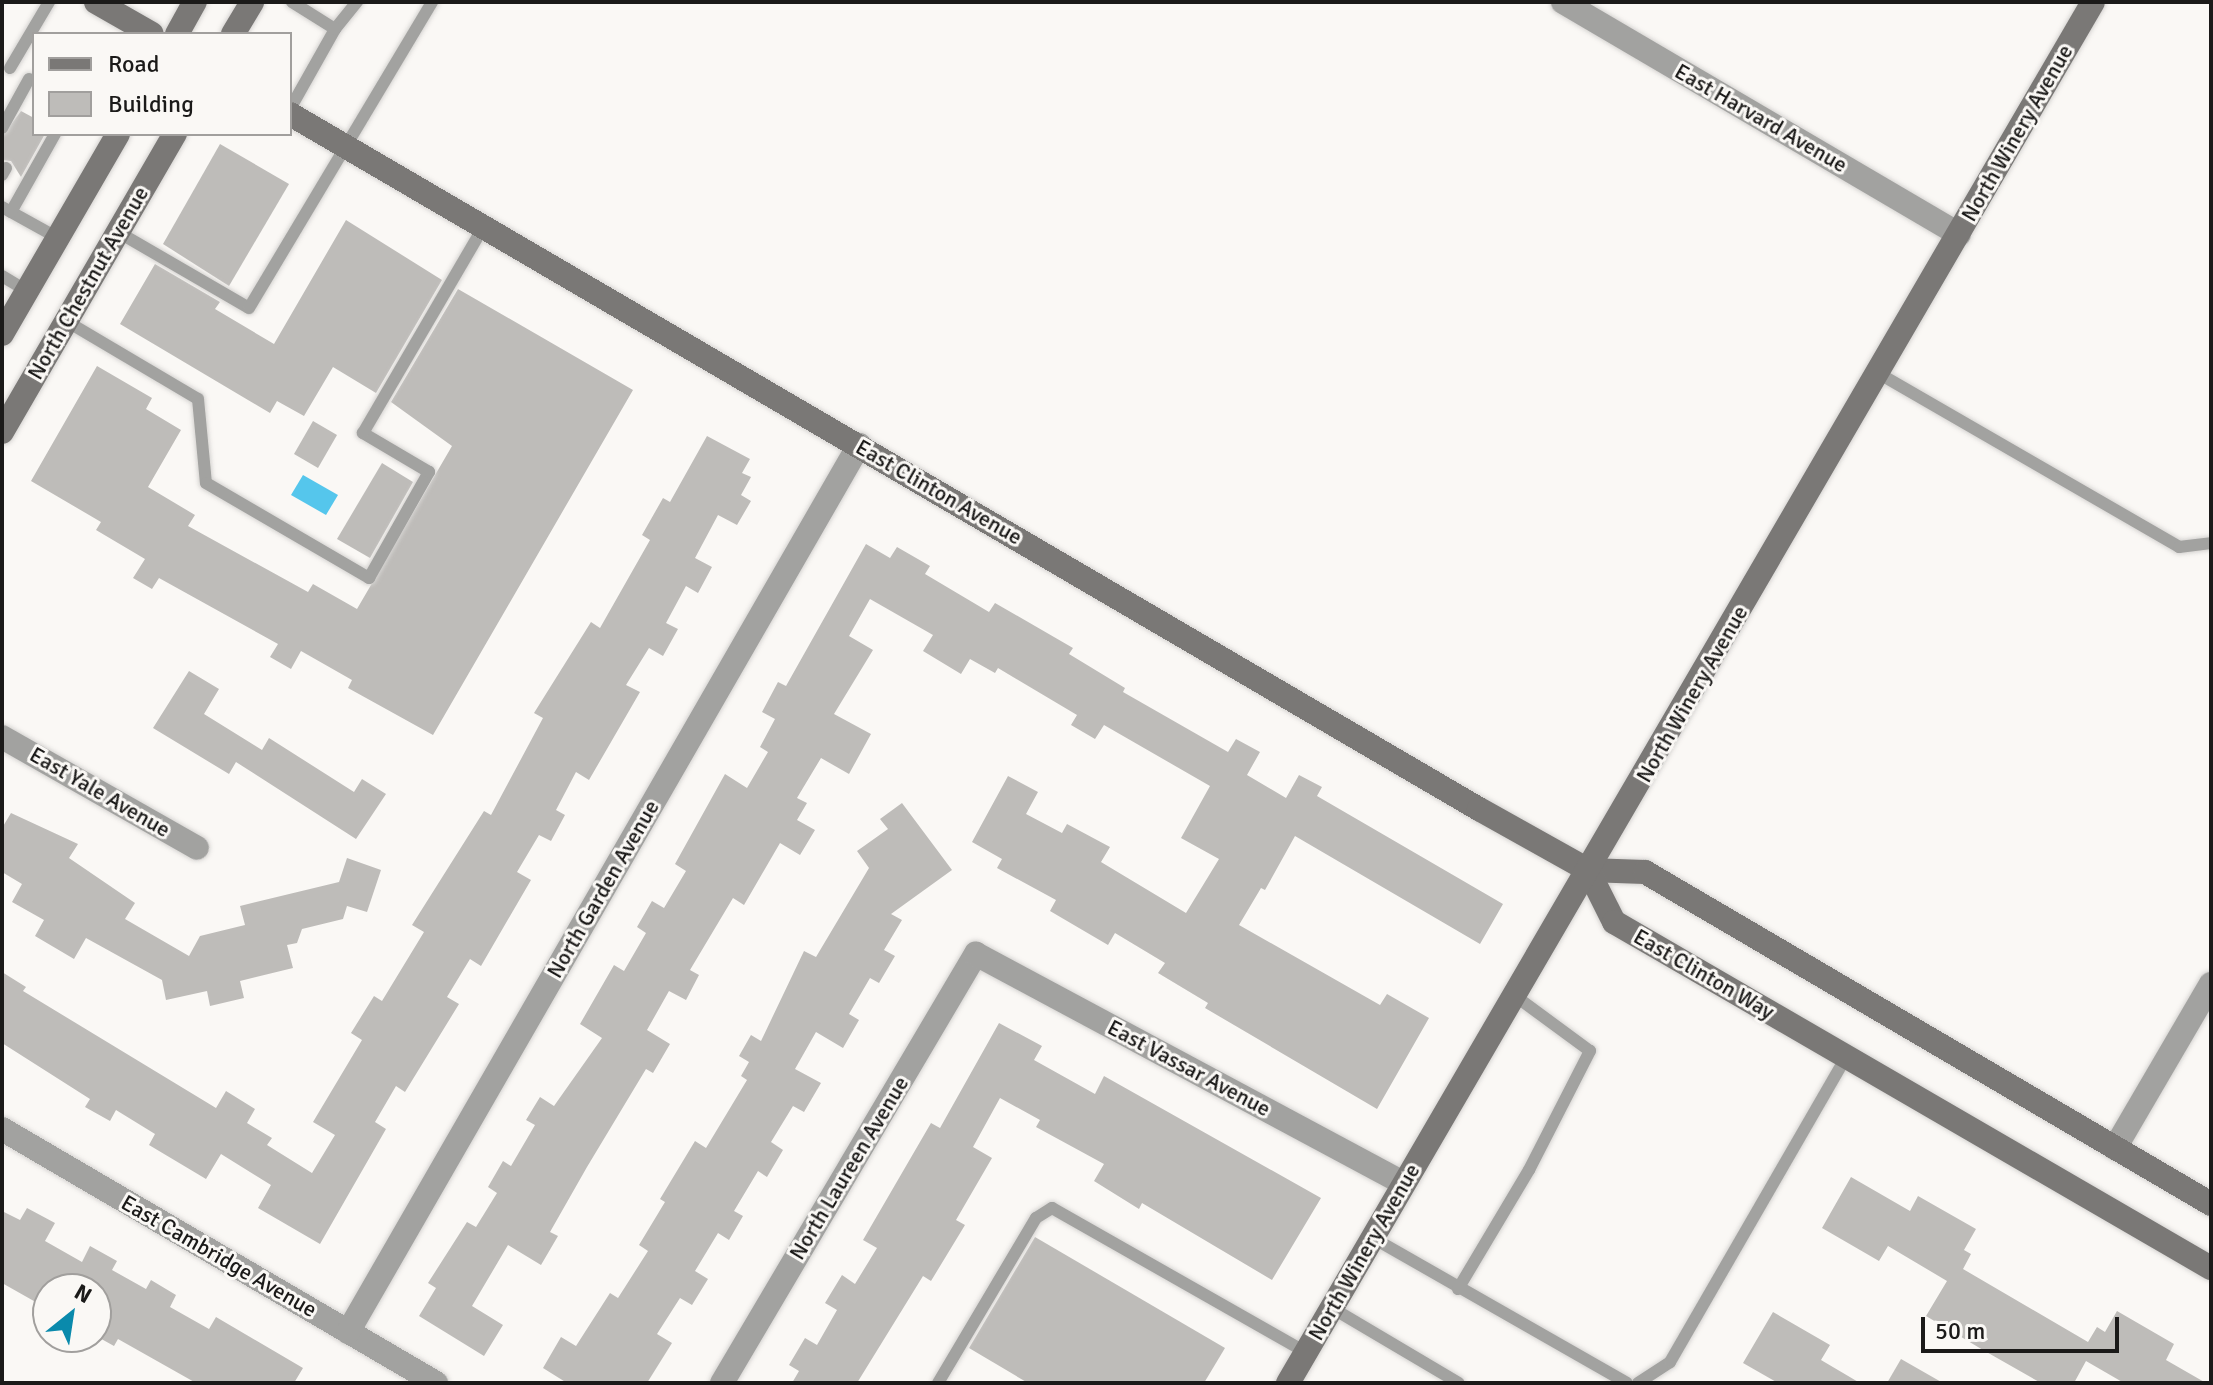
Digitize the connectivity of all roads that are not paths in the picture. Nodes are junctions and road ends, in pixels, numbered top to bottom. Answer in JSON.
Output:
{"nodes":[{"id":1,"x":49,"y":2,"type":"edge"},
{"id":2,"x":96,"y":2,"type":"edge"},
{"id":3,"x":195,"y":2,"type":"edge"},
{"id":4,"x":252,"y":2,"type":"edge"},
{"id":5,"x":292,"y":2,"type":"edge"},
{"id":6,"x":357,"y":2,"type":"edge"},
{"id":7,"x":432,"y":2,"type":"edge"},
{"id":8,"x":1563,"y":2,"type":"edge"},
{"id":9,"x":2093,"y":2,"type":"edge"},
{"id":10,"x":335,"y":29,"type":"junction"},
{"id":11,"x":148,"y":32,"type":"edge"},
{"id":12,"x":178,"y":32,"type":"edge"},
{"id":13,"x":234,"y":32,"type":"edge"},
{"id":14,"x":6,"y":66,"type":"edge"},
{"id":15,"x":32,"y":80,"type":"edge"},
{"id":16,"x":292,"y":107,"type":"edge"},
{"id":17,"x":292,"y":112,"type":"edge"},
{"id":18,"x":2,"y":128,"type":"edge"},
{"id":19,"x":54,"y":136,"type":"edge"},
{"id":20,"x":117,"y":136,"type":"edge"},
{"id":21,"x":174,"y":136,"type":"edge"},
{"id":22,"x":346,"y":146,"type":"junction"},
{"id":23,"x":6,"y":209,"type":"edge"},
{"id":24,"x":484,"y":226,"type":"junction"},
{"id":25,"x":118,"y":232,"type":"junction"},
{"id":26,"x":1959,"y":234,"type":"junction"},
{"id":27,"x":58,"y":238,"type":"junction"},
{"id":28,"x":2,"y":276,"type":"edge"},
{"id":29,"x":27,"y":291,"type":"junction"},
{"id":30,"x":66,"y":321,"type":"junction"},
{"id":31,"x":2,"y":334,"type":"edge"},
{"id":32,"x":1878,"y":373,"type":"junction"},
{"id":33,"x":2,"y":432,"type":"edge"},
{"id":34,"x":859,"y":445,"type":"junction"},
{"id":35,"x":2211,"y":543,"type":"edge"},
{"id":36,"x":2,"y":737,"type":"edge"},
{"id":37,"x":197,"y":848,"type":"dead end"},
{"id":38,"x":1588,"y":870,"type":"junction"},
{"id":39,"x":976,"y":954,"type":"joint"},
{"id":40,"x":2211,"y":984,"type":"edge"},
{"id":41,"x":1515,"y":996,"type":"junction"},
{"id":42,"x":1847,"y":1055,"type":"junction"},
{"id":43,"x":2,"y":1129,"type":"edge"},
{"id":44,"x":2115,"y":1148,"type":"junction"},
{"id":45,"x":1403,"y":1183,"type":"junction"},
{"id":46,"x":2211,"y":1204,"type":"edge"},
{"id":47,"x":1373,"y":1238,"type":"junction"},
{"id":48,"x":2211,"y":1268,"type":"edge"},
{"id":49,"x":1458,"y":1289,"type":"junction"},
{"id":50,"x":1332,"y":1308,"type":"junction"},
{"id":51,"x":348,"y":1332,"type":"junction"},
{"id":52,"x":1306,"y":1352,"type":"junction"},
{"id":53,"x":942,"y":1382,"type":"edge"},
{"id":54,"x":436,"y":1383,"type":"edge"},
{"id":55,"x":722,"y":1383,"type":"edge"},
{"id":56,"x":1288,"y":1383,"type":"edge"},
{"id":57,"x":1459,"y":1383,"type":"edge"},
{"id":58,"x":1627,"y":1383,"type":"edge"},
{"id":59,"x":1638,"y":1383,"type":"edge"}],
"edges":[{"from":1,"to":14,"type":"lane"},
{"from":2,"to":11,"type":"main road"},
{"from":3,"to":12,"type":"main road"},
{"from":4,"to":13,"type":"main road"},
{"from":5,"to":10,"type":"lane"},
{"from":6,"to":10,"type":"lane"},
{"from":7,"to":22,"type":"lane"},
{"from":8,"to":26,"type":"street","name":"East Harvard Avenue"},
{"from":9,"to":26,"type":"main road","name":"North Winery Avenue"},
{"from":10,"to":16,"type":"lane"},
{"from":14,"to":15,"type":"lane"},
{"from":15,"to":18,"type":"lane"},
{"from":17,"to":22,"type":"main road","name":"East Clinton Avenue"},
{"from":19,"to":23,"type":"lane"},
{"from":20,"to":27,"type":"main road"},
{"from":21,"to":25,"type":"main road","name":"North Chestnut Avenue"},
{"from":22,"to":24,"type":"main road","name":"East Clinton Avenue"},
{"from":22,"to":25,"type":"lane"},
{"from":23,"to":27,"type":"lane"},
{"from":24,"to":30,"type":"lane"},
{"from":24,"to":34,"type":"main road","name":"East Clinton Avenue"},
{"from":25,"to":30,"type":"main road","name":"North Chestnut Avenue"},
{"from":26,"to":32,"type":"main road","name":"North Winery Avenue"},
{"from":27,"to":29,"type":"main road"},
{"from":28,"to":29,"type":"lane"},
{"from":29,"to":31,"type":"main road"},
{"from":30,"to":33,"type":"main road","name":"North Chestnut Avenue"},
{"from":32,"to":35,"type":"lane"},
{"from":32,"to":38,"type":"main road","name":"North Winery Avenue"},
{"from":34,"to":38,"type":"main road","name":"East Clinton Avenue"},
{"from":34,"to":51,"type":"street","name":"North Garden Avenue"},
{"from":36,"to":37,"type":"street","name":"East Yale Avenue"},
{"from":38,"to":41,"type":"main road","name":"North Winery Avenue"},
{"from":38,"to":42,"type":"main road","name":"East Clinton Way"},
{"from":38,"to":44,"type":"main road"},
{"from":39,"to":45,"type":"street","name":"East Vassar Avenue"},
{"from":39,"to":55,"type":"street","name":"North Laureen Avenue"},
{"from":40,"to":44,"type":"street"},
{"from":41,"to":45,"type":"main road","name":"North Winery Avenue"},
{"from":41,"to":49,"type":"lane"},
{"from":42,"to":48,"type":"main road","name":"East Clinton Way"},
{"from":42,"to":59,"type":"lane"},
{"from":43,"to":51,"type":"street","name":"East Cambridge Avenue"},
{"from":44,"to":46,"type":"main road"},
{"from":45,"to":47,"type":"main road","name":"North Winery Avenue"},
{"from":47,"to":49,"type":"lane"},
{"from":47,"to":50,"type":"main road","name":"North Winery Avenue"},
{"from":49,"to":58,"type":"lane"},
{"from":50,"to":52,"type":"main road","name":"North Winery Avenue"},
{"from":50,"to":57,"type":"lane"},
{"from":51,"to":54,"type":"street","name":"East Cambridge Avenue"},
{"from":52,"to":53,"type":"lane"},
{"from":52,"to":56,"type":"main road","name":"North Winery Avenue"}]}
